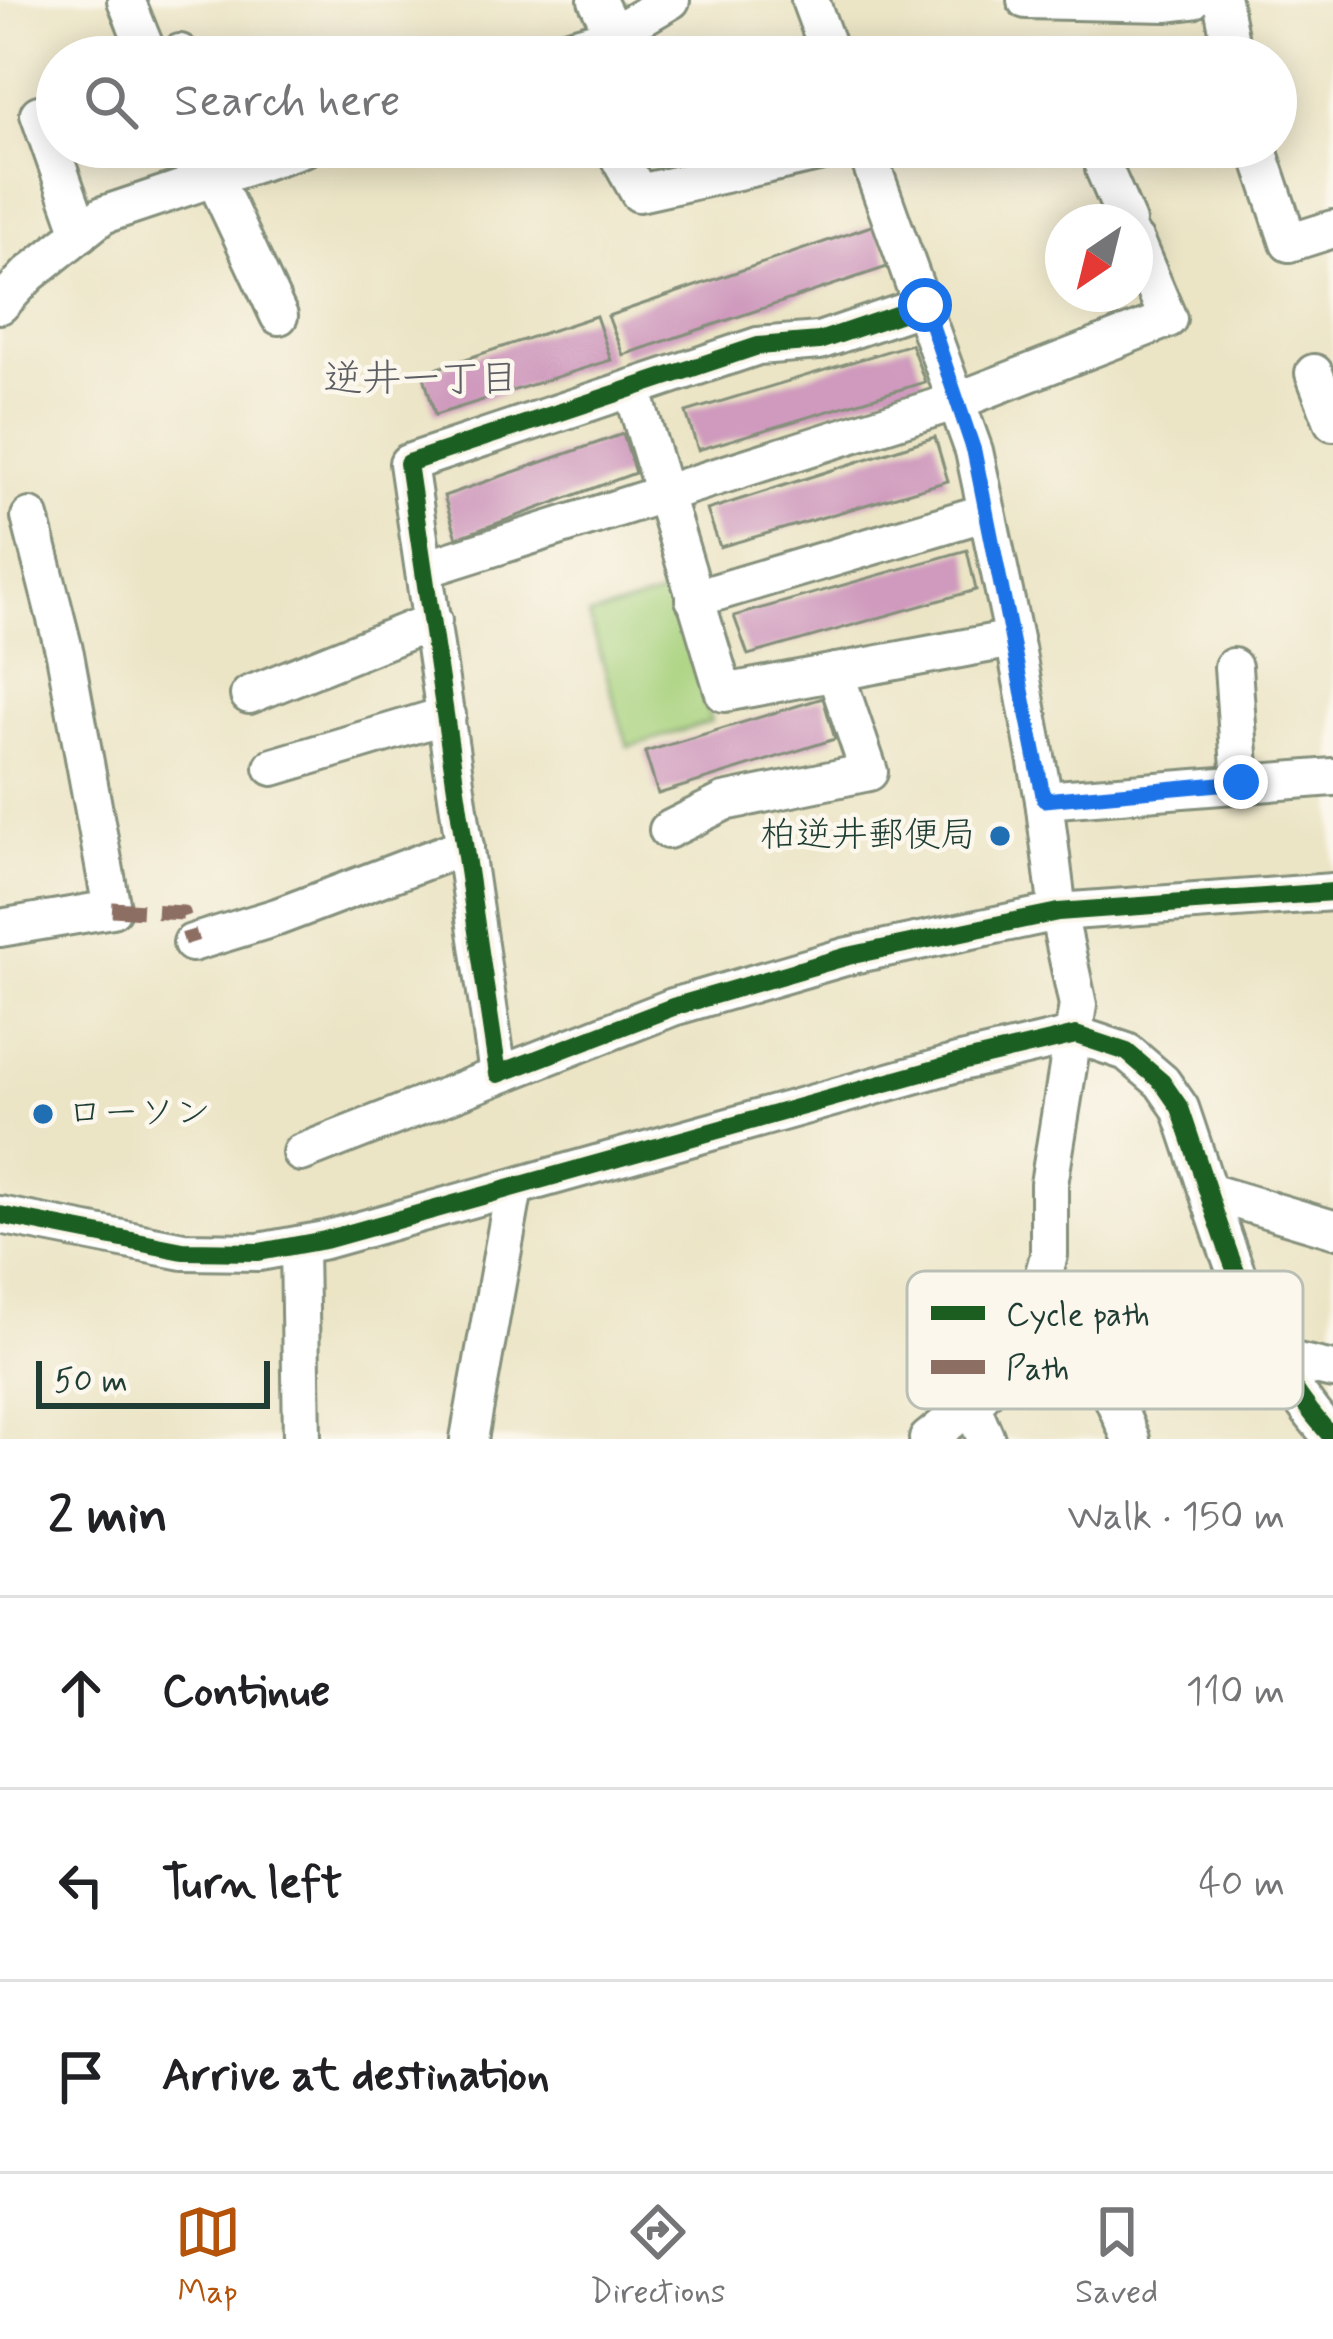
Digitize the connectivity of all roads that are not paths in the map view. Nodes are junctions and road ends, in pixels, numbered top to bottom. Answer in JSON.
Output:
{"nodes":[{"id":1,"x":126,"y":0,"type":"edge"},
{"id":2,"x":597,"y":0,"type":"edge"},
{"id":3,"x":671,"y":0,"type":"edge"},
{"id":4,"x":810,"y":0,"type":"edge"},
{"id":5,"x":1026,"y":0,"type":"edge"},
{"id":6,"x":1192,"y":0,"type":"edge"},
{"id":7,"x":1222,"y":0,"type":"edge"},
{"id":8,"x":614,"y":33,"type":"junction"},
{"id":9,"x":154,"y":36,"type":"edge"},
{"id":10,"x":606,"y":36,"type":"edge"},
{"id":11,"x":823,"y":36,"type":"edge"},
{"id":12,"x":1229,"y":36,"type":"edge"},
{"id":13,"x":58,"y":168,"type":"edge"},
{"id":14,"x":203,"y":168,"type":"edge"},
{"id":15,"x":213,"y":168,"type":"edge"},
{"id":16,"x":625,"y":168,"type":"edge"},
{"id":17,"x":751,"y":168,"type":"edge"},
{"id":18,"x":873,"y":168,"type":"edge"},
{"id":19,"x":1264,"y":168,"type":"edge"},
{"id":20,"x":1104,"y":169,"type":"dead end"},
{"id":21,"x":1119,"y":204,"type":"edge"},
{"id":22,"x":1333,"y":229,"type":"edge"},
{"id":23,"x":81,"y":232,"type":"junction"},
{"id":24,"x":1153,"y":284,"type":"edge"},
{"id":25,"x":0,"y":305,"type":"edge"},
{"id":26,"x":925,"y":305,"type":"junction"},
{"id":27,"x":279,"y":316,"type":"dead end"},
{"id":28,"x":1314,"y":373,"type":"dead end"},
{"id":29,"x":632,"y":388,"type":"junction"},
{"id":30,"x":957,"y":401,"type":"junction"},
{"id":31,"x":1333,"y":422,"type":"edge"},
{"id":32,"x":661,"y":494,"type":"junction"},
{"id":33,"x":987,"y":512,"type":"junction"},
{"id":34,"x":31,"y":517,"type":"dead end"},
{"id":35,"x":425,"y":568,"type":"junction"},
{"id":36,"x":694,"y":599,"type":"junction"},
{"id":37,"x":433,"y":622,"type":"junction"},
{"id":38,"x":1013,"y":639,"type":"junction"},
{"id":39,"x":1233,"y":667,"type":"dead end"},
{"id":40,"x":835,"y":672,"type":"junction"},
{"id":41,"x":249,"y":695,"type":"dead end"},
{"id":42,"x":447,"y":715,"type":"junction"},
{"id":43,"x":273,"y":767,"type":"dead end"},
{"id":44,"x":1333,"y":777,"type":"edge"},
{"id":45,"x":1241,"y":782,"type":"junction"},
{"id":46,"x":1044,"y":800,"type":"junction"},
{"id":47,"x":668,"y":830,"type":"dead end"},
{"id":48,"x":465,"y":846,"type":"junction"},
{"id":49,"x":1333,"y":892,"type":"edge"},
{"id":50,"x":1058,"y":912,"type":"junction"},
{"id":51,"x":0,"y":928,"type":"edge"},
{"id":52,"x":192,"y":943,"type":"dead end"},
{"id":53,"x":1076,"y":1035,"type":"junction"},
{"id":54,"x":498,"y":1074,"type":"junction"},
{"id":55,"x":301,"y":1153,"type":"dead end"},
{"id":56,"x":514,"y":1188,"type":"junction"},
{"id":57,"x":1209,"y":1192,"type":"junction"},
{"id":58,"x":0,"y":1215,"type":"edge"},
{"id":59,"x":1333,"y":1229,"type":"edge"},
{"id":60,"x":299,"y":1245,"type":"junction"},
{"id":61,"x":1045,"y":1271,"type":"edge"},
{"id":62,"x":1238,"y":1271,"type":"edge"},
{"id":63,"x":1303,"y":1363,"type":"edge"},
{"id":64,"x":1333,"y":1370,"type":"edge"},
{"id":65,"x":1303,"y":1396,"type":"edge"},
{"id":66,"x":964,"y":1409,"type":"edge"},
{"id":67,"x":972,"y":1409,"type":"edge"},
{"id":68,"x":1118,"y":1409,"type":"edge"},
{"id":69,"x":1333,"y":1438,"type":"edge"},
{"id":70,"x":302,"y":1439,"type":"edge"},
{"id":71,"x":469,"y":1439,"type":"edge"},
{"id":72,"x":928,"y":1439,"type":"edge"},
{"id":73,"x":986,"y":1439,"type":"edge"},
{"id":74,"x":1131,"y":1439,"type":"edge"}],
"edges":[{"from":1,"to":9,"type":"street"},
{"from":2,"to":8,"type":"street"},
{"from":3,"to":8,"type":"street"},
{"from":4,"to":11,"type":"street"},
{"from":5,"to":6,"type":"street"},
{"from":7,"to":12,"type":"street"},
{"from":8,"to":10,"type":"street"},
{"from":13,"to":23,"type":"street"},
{"from":14,"to":23,"type":"street"},
{"from":15,"to":27,"type":"street"},
{"from":16,"to":17,"type":"street"},
{"from":18,"to":26,"type":"street"},
{"from":19,"to":22,"type":"street"},
{"from":20,"to":21,"type":"street"},
{"from":23,"to":25,"type":"street"},
{"from":24,"to":30,"type":"street"},
{"from":26,"to":29,"type":"street"},
{"from":26,"to":30,"type":"street"},
{"from":28,"to":31,"type":"street"},
{"from":29,"to":32,"type":"street"},
{"from":29,"to":35,"type":"street"},
{"from":30,"to":32,"type":"street"},
{"from":30,"to":33,"type":"street"},
{"from":32,"to":35,"type":"street"},
{"from":32,"to":36,"type":"street"},
{"from":33,"to":36,"type":"street"},
{"from":33,"to":38,"type":"street"},
{"from":34,"to":51,"type":"street"},
{"from":35,"to":37,"type":"street"},
{"from":36,"to":40,"type":"street"},
{"from":37,"to":41,"type":"street"},
{"from":37,"to":42,"type":"street"},
{"from":38,"to":40,"type":"street"},
{"from":38,"to":46,"type":"street"},
{"from":39,"to":45,"type":"street"},
{"from":40,"to":47,"type":"street"},
{"from":42,"to":43,"type":"street"},
{"from":42,"to":48,"type":"street"},
{"from":44,"to":45,"type":"street"},
{"from":45,"to":46,"type":"street"},
{"from":46,"to":50,"type":"street"},
{"from":48,"to":52,"type":"street"},
{"from":48,"to":54,"type":"street"},
{"from":49,"to":50,"type":"street"},
{"from":50,"to":53,"type":"street"},
{"from":50,"to":54,"type":"street"},
{"from":53,"to":56,"type":"street"},
{"from":53,"to":57,"type":"street"},
{"from":53,"to":61,"type":"street"},
{"from":54,"to":55,"type":"street"},
{"from":56,"to":60,"type":"street"},
{"from":56,"to":71,"type":"street"},
{"from":57,"to":59,"type":"street"},
{"from":57,"to":62,"type":"street"},
{"from":58,"to":60,"type":"street"},
{"from":60,"to":70,"type":"street"},
{"from":63,"to":64,"type":"street"},
{"from":65,"to":69,"type":"street"},
{"from":66,"to":72,"type":"street"},
{"from":67,"to":73,"type":"street"},
{"from":68,"to":74,"type":"street"}]}
